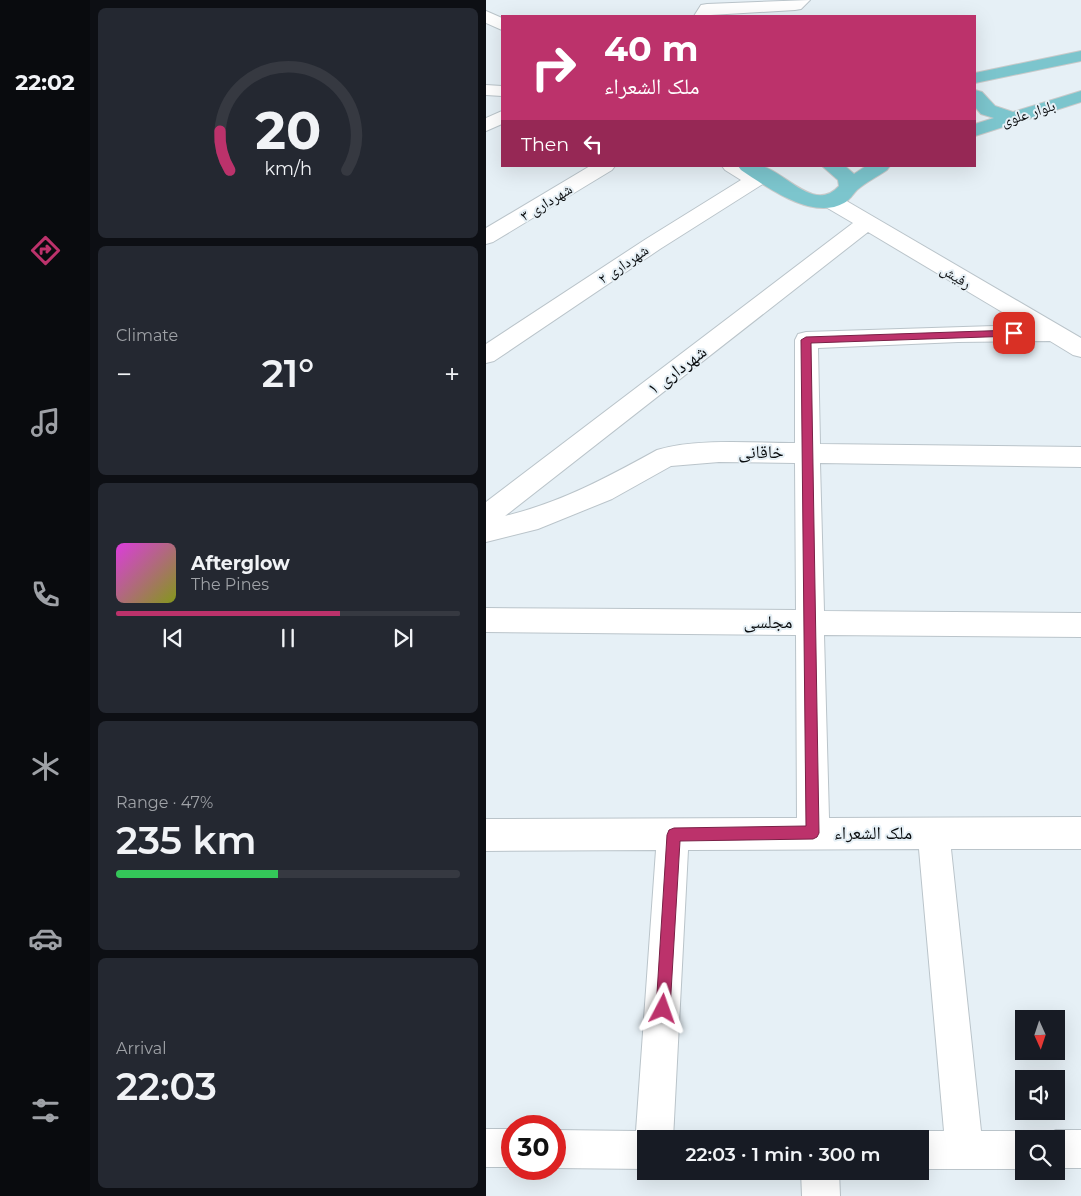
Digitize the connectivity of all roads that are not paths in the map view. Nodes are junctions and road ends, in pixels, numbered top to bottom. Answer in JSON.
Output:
{"nodes":[{"id":1,"x":802,"y":0,"type":"edge"},
{"id":2,"x":703,"y":15,"type":"edge"},
{"id":3,"x":486,"y":16,"type":"edge"},
{"id":4,"x":501,"y":24,"type":"edge"},
{"id":5,"x":1081,"y":56,"type":"edge"},
{"id":6,"x":976,"y":83,"type":"edge"},
{"id":7,"x":976,"y":88,"type":"edge"},
{"id":8,"x":486,"y":90,"type":"edge"},
{"id":9,"x":501,"y":91,"type":"edge"},
{"id":10,"x":1081,"y":96,"type":"edge"},
{"id":11,"x":501,"y":118,"type":"edge"},
{"id":12,"x":1013,"y":118,"type":"junction"},
{"id":13,"x":486,"y":125,"type":"edge"},
{"id":14,"x":976,"y":130,"type":"edge"},
{"id":15,"x":603,"y":167,"type":"edge"},
{"id":16,"x":735,"y":167,"type":"edge"},
{"id":17,"x":833,"y":167,"type":"edge"},
{"id":18,"x":878,"y":167,"type":"edge"},
{"id":19,"x":755,"y":174,"type":"edge"},
{"id":20,"x":849,"y":186,"type":"junction"},
{"id":21,"x":831,"y":201,"type":"junction"},
{"id":22,"x":867,"y":223,"type":"junction"},
{"id":23,"x":486,"y":237,"type":"edge"},
{"id":24,"x":1051,"y":333,"type":"junction"},
{"id":25,"x":1081,"y":350,"type":"edge"},
{"id":26,"x":486,"y":355,"type":"edge"},
{"id":27,"x":807,"y":452,"type":"junction"},
{"id":28,"x":1081,"y":457,"type":"edge"},
{"id":29,"x":486,"y":516,"type":"edge"},
{"id":30,"x":486,"y":531,"type":"edge"},
{"id":31,"x":486,"y":620,"type":"edge"},
{"id":32,"x":810,"y":622,"type":"junction"},
{"id":33,"x":1081,"y":625,"type":"edge"},
{"id":34,"x":813,"y":833,"type":"junction"},
{"id":35,"x":933,"y":833,"type":"junction"},
{"id":36,"x":1081,"y":834,"type":"edge"},
{"id":37,"x":486,"y":835,"type":"edge"},
{"id":38,"x":674,"y":835,"type":"junction"},
{"id":39,"x":655,"y":1130,"type":"edge"},
{"id":40,"x":486,"y":1148,"type":"edge"},
{"id":41,"x":501,"y":1148,"type":"edge"},
{"id":42,"x":566,"y":1149,"type":"edge"},
{"id":43,"x":1065,"y":1149,"type":"edge"},
{"id":44,"x":1081,"y":1149,"type":"edge"},
{"id":45,"x":637,"y":1150,"type":"edge"},
{"id":46,"x":929,"y":1150,"type":"edge"},
{"id":47,"x":964,"y":1150,"type":"junction"},
{"id":48,"x":1015,"y":1150,"type":"edge"},
{"id":49,"x":820,"y":1180,"type":"edge"},
{"id":50,"x":820,"y":1196,"type":"edge"}],
"edges":[{"from":1,"to":2,"type":"street"},
{"from":3,"to":4,"type":"street"},
{"from":5,"to":6,"type":"main road"},
{"from":7,"to":12,"type":"main road"},
{"from":8,"to":9,"type":"street"},
{"from":10,"to":12,"type":"main road","name":"بلوار علوی"},
{"from":11,"to":13,"type":"street"},
{"from":12,"to":14,"type":"main road","name":"بلوار علوی"},
{"from":15,"to":23,"type":"street","name":"شهرداری ۳"},
{"from":16,"to":19,"type":"street"},
{"from":17,"to":20,"type":"main road"},
{"from":18,"to":20,"type":"main road"},
{"from":19,"to":21,"type":"main road"},
{"from":19,"to":26,"type":"street","name":"شهرداری ۲"},
{"from":20,"to":21,"type":"main road"},
{"from":21,"to":22,"type":"street","name":"رفیش"},
{"from":22,"to":24,"type":"street","name":"رفیش"},
{"from":22,"to":29,"type":"street","name":"شهرداری ۱"},
{"from":24,"to":25,"type":"street","name":"رفیش"},
{"from":24,"to":27,"type":"street"},
{"from":27,"to":28,"type":"street","name":"خاقانی"},
{"from":27,"to":30,"type":"street","name":"خاقانی"},
{"from":27,"to":32,"type":"street"},
{"from":31,"to":32,"type":"street","name":"مجلسی"},
{"from":32,"to":33,"type":"street","name":"مجلسی"},
{"from":32,"to":34,"type":"street"},
{"from":34,"to":35,"type":"street","name":"ملک الشعراء"},
{"from":34,"to":38,"type":"street","name":"ملک الشعراء"},
{"from":35,"to":36,"type":"street","name":"ملک الشعراء"},
{"from":35,"to":47,"type":"street"},
{"from":37,"to":38,"type":"street","name":"ملک الشعراء"},
{"from":38,"to":39,"type":"street"},
{"from":40,"to":41,"type":"street"},
{"from":42,"to":45,"type":"street"},
{"from":43,"to":44,"type":"street"},
{"from":46,"to":47,"type":"street"},
{"from":47,"to":48,"type":"street"},
{"from":49,"to":50,"type":"street"}]}
